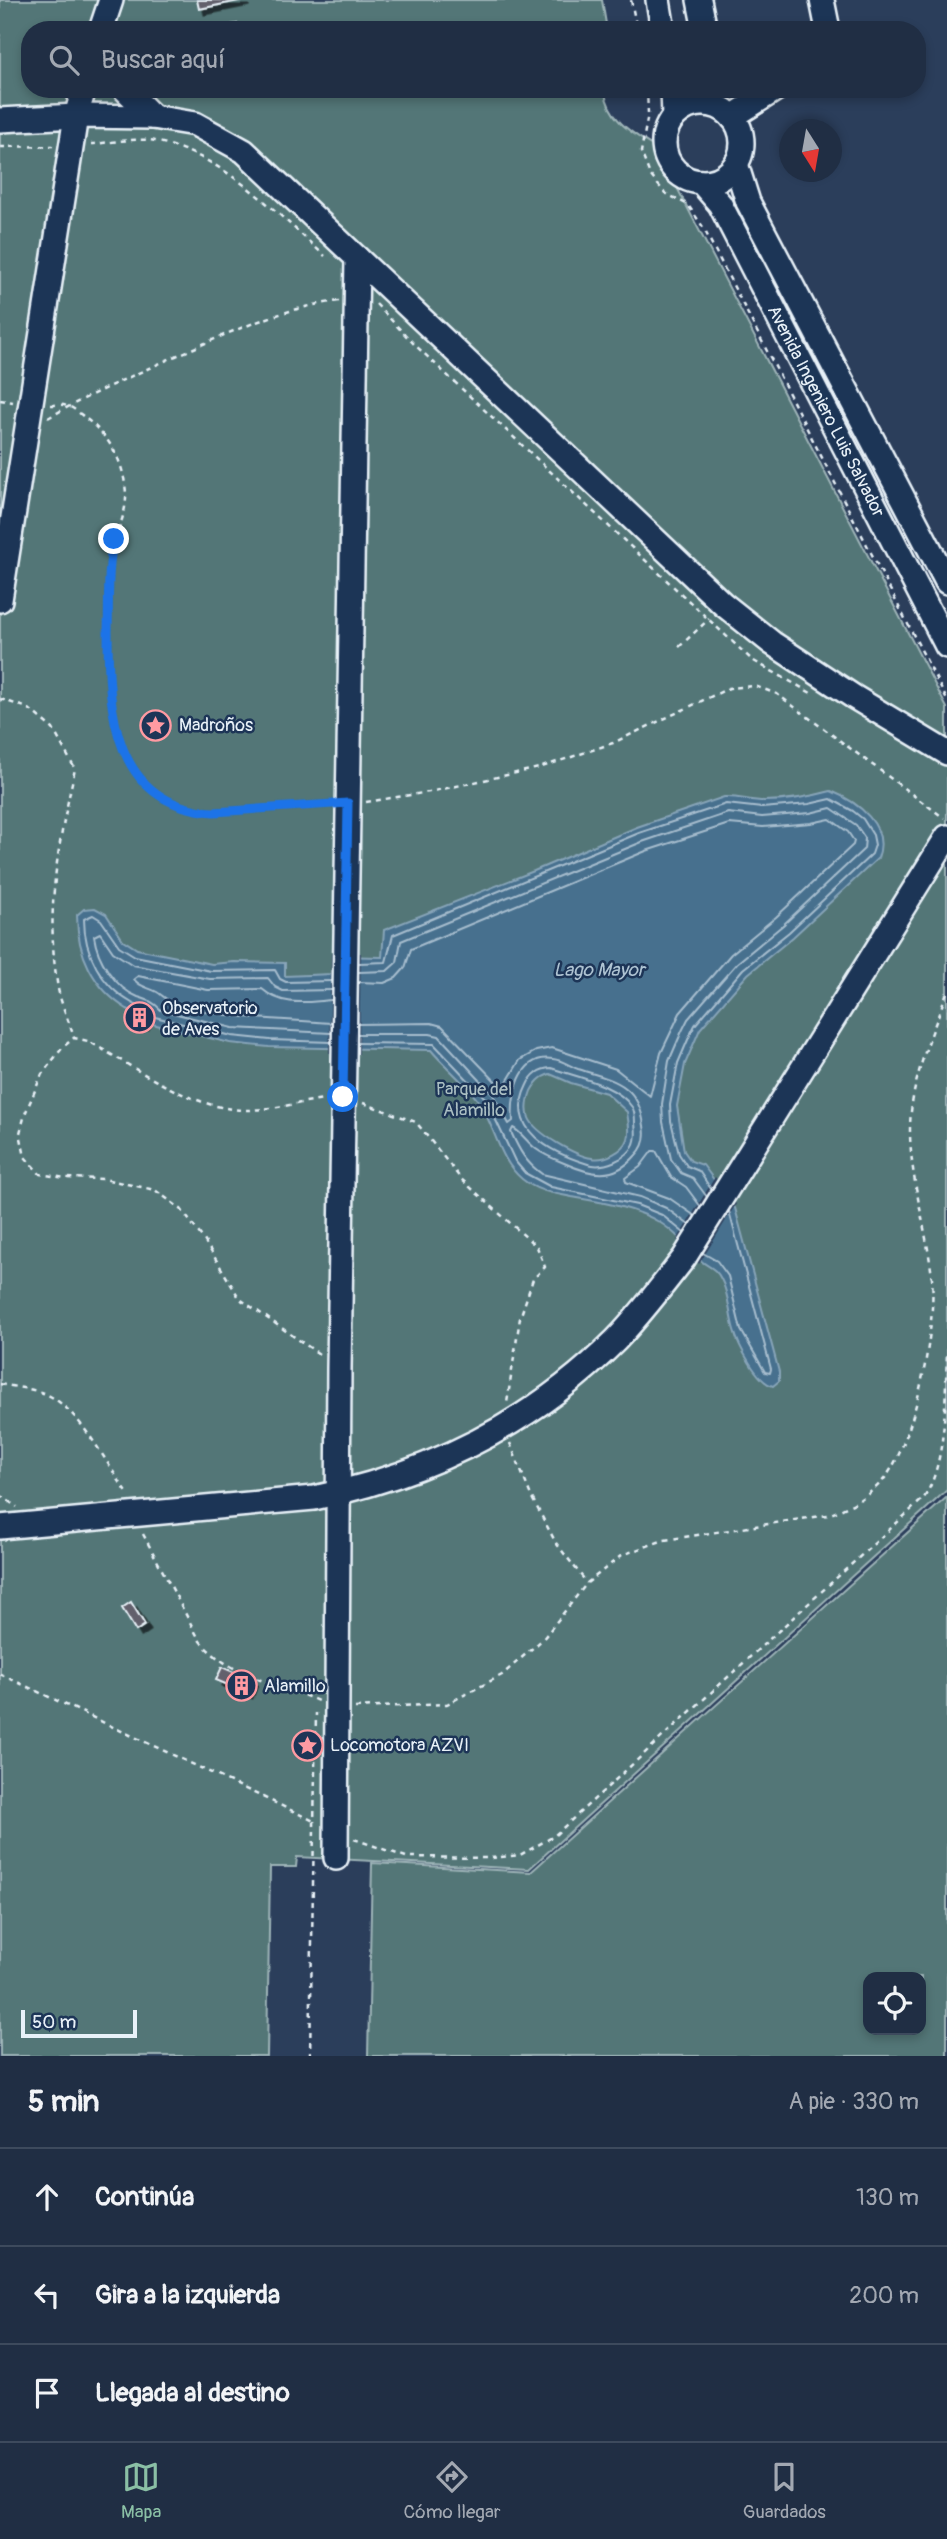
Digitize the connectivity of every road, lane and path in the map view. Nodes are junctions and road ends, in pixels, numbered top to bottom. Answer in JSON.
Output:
{"nodes":[{"id":1,"x":111,"y":0,"type":"edge"},
{"id":2,"x":631,"y":0,"type":"edge"},
{"id":3,"x":658,"y":0,"type":"edge"},
{"id":4,"x":699,"y":0,"type":"edge"},
{"id":5,"x":822,"y":0,"type":"edge"},
{"id":6,"x":104,"y":21,"type":"edge"},
{"id":7,"x":634,"y":21,"type":"edge"},
{"id":8,"x":662,"y":21,"type":"edge"},
{"id":9,"x":703,"y":21,"type":"edge"},
{"id":10,"x":826,"y":21,"type":"edge"},
{"id":11,"x":81,"y":98,"type":"edge"},
{"id":12,"x":134,"y":98,"type":"edge"},
{"id":13,"x":647,"y":98,"type":"edge"},
{"id":14,"x":673,"y":98,"type":"edge"},
{"id":15,"x":744,"y":98,"type":"edge"},
{"id":16,"x":722,"y":104,"type":"edge"},
{"id":17,"x":76,"y":116,"type":"junction"},
{"id":18,"x":674,"y":116,"type":"junction"},
{"id":19,"x":153,"y":117,"type":"junction"},
{"id":20,"x":0,"y":120,"type":"edge"},
{"id":21,"x":72,"y":145,"type":"junction"},
{"id":22,"x":0,"y":147,"type":"edge"},
{"id":23,"x":736,"y":164,"type":"junction"},
{"id":24,"x":701,"y":182,"type":"junction"},
{"id":25,"x":326,"y":257,"type":"dead end"},
{"id":26,"x":357,"y":258,"type":"junction"},
{"id":27,"x":356,"y":292,"type":"junction"},
{"id":28,"x":69,"y":406,"type":"junction"},
{"id":29,"x":27,"y":430,"type":"junction"},
{"id":30,"x":947,"y":582,"type":"edge"},
{"id":31,"x":0,"y":600,"type":"edge"},
{"id":32,"x":716,"y":612,"type":"junction"},
{"id":33,"x":947,"y":646,"type":"edge"},
{"id":34,"x":680,"y":647,"type":"dead end"},
{"id":35,"x":813,"y":694,"type":"dead end"},
{"id":36,"x":0,"y":699,"type":"edge"},
{"id":37,"x":947,"y":700,"type":"edge"},
{"id":38,"x":947,"y":753,"type":"edge"},
{"id":39,"x":348,"y":803,"type":"junction"},
{"id":40,"x":947,"y":820,"type":"edge"},
{"id":41,"x":947,"y":837,"type":"edge"},
{"id":42,"x":947,"y":992,"type":"edge"},
{"id":43,"x":74,"y":1038,"type":"junction"},
{"id":44,"x":343,"y":1097,"type":"junction"},
{"id":45,"x":947,"y":1352,"type":"edge"},
{"id":46,"x":339,"y":1367,"type":"junction"},
{"id":47,"x":0,"y":1384,"type":"edge"},
{"id":48,"x":503,"y":1426,"type":"junction"},
{"id":49,"x":337,"y":1493,"type":"junction"},
{"id":50,"x":138,"y":1514,"type":"junction"},
{"id":51,"x":0,"y":1527,"type":"edge"},
{"id":52,"x":587,"y":1583,"type":"junction"},
{"id":53,"x":0,"y":1674,"type":"edge"},
{"id":54,"x":336,"y":1709,"type":"junction"},
{"id":55,"x":314,"y":1821,"type":"junction"},
{"id":56,"x":336,"y":1831,"type":"junction"},
{"id":57,"x":336,"y":1858,"type":"dead end"},
{"id":58,"x":310,"y":2056,"type":"edge"}],
"edges":[{"from":1,"to":6,"type":"street"},
{"from":2,"to":7,"type":"path"},
{"from":3,"to":8,"type":"street"},
{"from":4,"to":9,"type":"street"},
{"from":5,"to":10,"type":"street"},
{"from":11,"to":17,"type":"street"},
{"from":12,"to":19,"type":"street"},
{"from":13,"to":37,"type":"path"},
{"from":14,"to":18,"type":"street"},
{"from":15,"to":16,"type":"street"},
{"from":16,"to":18,"type":"street"},
{"from":16,"to":23,"type":"street"},
{"from":17,"to":19,"type":"street"},
{"from":17,"to":20,"type":"street"},
{"from":17,"to":21,"type":"street"},
{"from":18,"to":24,"type":"street"},
{"from":19,"to":26,"type":"street"},
{"from":21,"to":22,"type":"path"},
{"from":21,"to":25,"type":"path"},
{"from":21,"to":29,"type":"street"},
{"from":23,"to":24,"type":"street"},
{"from":23,"to":30,"type":"street","name":"Avenida Ingeniero Luis Salvador"},
{"from":24,"to":33,"type":"street","name":"Avenida Ingeniero Luis Salvador"},
{"from":26,"to":27,"type":"street"},
{"from":26,"to":32,"type":"street"},
{"from":27,"to":28,"type":"path"},
{"from":27,"to":32,"type":"path"},
{"from":27,"to":39,"type":"street"},
{"from":28,"to":29,"type":"path"},
{"from":28,"to":39,"type":"path"},
{"from":29,"to":31,"type":"street"},
{"from":32,"to":34,"type":"path"},
{"from":32,"to":35,"type":"path"},
{"from":32,"to":38,"type":"street"},
{"from":36,"to":43,"type":"path"},
{"from":39,"to":40,"type":"path"},
{"from":39,"to":44,"type":"street"},
{"from":41,"to":48,"type":"street"},
{"from":42,"to":52,"type":"path"},
{"from":43,"to":44,"type":"path"},
{"from":43,"to":46,"type":"path"},
{"from":44,"to":46,"type":"street"},
{"from":44,"to":48,"type":"path"},
{"from":45,"to":56,"type":"path"},
{"from":46,"to":49,"type":"street"},
{"from":47,"to":50,"type":"path"},
{"from":48,"to":49,"type":"street"},
{"from":48,"to":52,"type":"path"},
{"from":49,"to":50,"type":"street"},
{"from":49,"to":54,"type":"street"},
{"from":50,"to":51,"type":"street"},
{"from":50,"to":54,"type":"path"},
{"from":52,"to":54,"type":"path"},
{"from":53,"to":55,"type":"path"},
{"from":54,"to":56,"type":"street"},
{"from":55,"to":56,"type":"path"},
{"from":55,"to":58,"type":"path"},
{"from":56,"to":57,"type":"street"}]}
